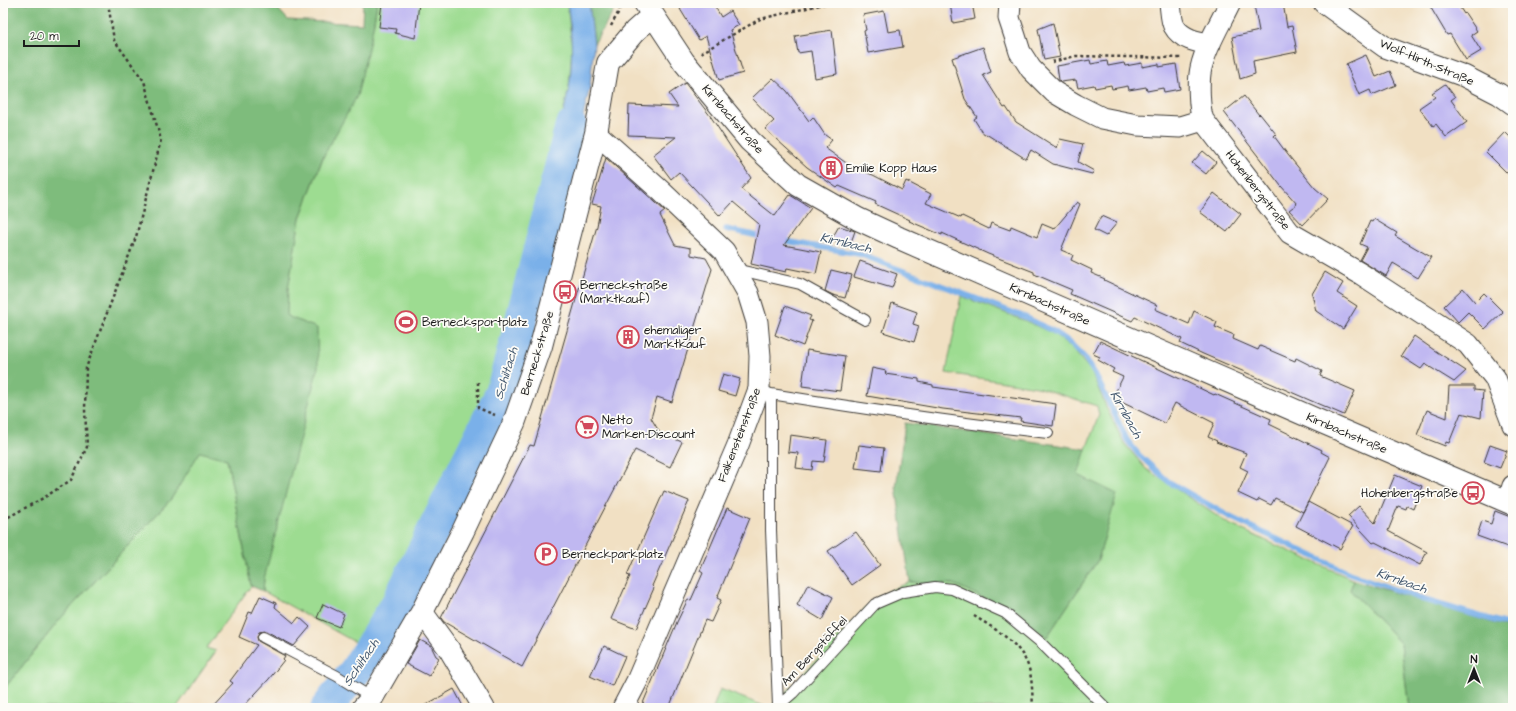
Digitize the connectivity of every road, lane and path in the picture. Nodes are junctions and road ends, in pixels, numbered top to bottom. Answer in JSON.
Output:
{"nodes":[{"id":1,"x":108,"y":3,"type":"edge"},
{"id":2,"x":621,"y":3,"type":"edge"},
{"id":3,"x":828,"y":3,"type":"edge"},
{"id":4,"x":1010,"y":3,"type":"edge"},
{"id":5,"x":1170,"y":3,"type":"edge"},
{"id":6,"x":1230,"y":3,"type":"edge"},
{"id":7,"x":1324,"y":3,"type":"edge"},
{"id":8,"x":649,"y":9,"type":"edge"},
{"id":9,"x":611,"y":26,"type":"dead end"},
{"id":10,"x":1210,"y":44,"type":"junction"},
{"id":11,"x":1186,"y":58,"type":"dead end"},
{"id":12,"x":684,"y":62,"type":"junction"},
{"id":13,"x":1035,"y":74,"type":"junction"},
{"id":14,"x":1513,"y":104,"type":"edge"},
{"id":15,"x":1203,"y":120,"type":"junction"},
{"id":16,"x":596,"y":133,"type":"junction"},
{"id":17,"x":734,"y":268,"type":"junction"},
{"id":18,"x":865,"y":320,"type":"dead end"},
{"id":19,"x":478,"y":382,"type":"dead end"},
{"id":20,"x":765,"y":392,"type":"junction"},
{"id":21,"x":496,"y":416,"type":"dead end"},
{"id":22,"x":1513,"y":425,"type":"edge"},
{"id":23,"x":1048,"y":433,"type":"dead end"},
{"id":24,"x":1511,"y":497,"type":"edge"},
{"id":25,"x":3,"y":520,"type":"edge"},
{"id":26,"x":422,"y":612,"type":"junction"},
{"id":27,"x":968,"y":613,"type":"dead end"},
{"id":28,"x":263,"y":637,"type":"dead end"},
{"id":29,"x":365,"y":699,"type":"edge"},
{"id":30,"x":779,"y":707,"type":"edge"},
{"id":31,"x":484,"y":708,"type":"edge"},
{"id":32,"x":623,"y":708,"type":"edge"},
{"id":33,"x":1033,"y":708,"type":"edge"},
{"id":34,"x":1106,"y":708,"type":"edge"}],
"edges":[{"from":1,"to":25,"type":"path"},
{"from":2,"to":9,"type":"path"},
{"from":3,"to":12,"type":"path"},
{"from":4,"to":13,"type":"street"},
{"from":5,"to":10,"type":"street"},
{"from":6,"to":10,"type":"street","name":"Hohenbergstraße"},
{"from":7,"to":14,"type":"street","name":"Wolf-Hirth-Straße"},
{"from":8,"to":12,"type":"main road","name":"Kirnbachstraße"},
{"from":8,"to":16,"type":"main road","name":"Berneckstraße"},
{"from":10,"to":15,"type":"street","name":"Hohenbergstraße"},
{"from":11,"to":13,"type":"path"},
{"from":12,"to":24,"type":"main road","name":"Kirnbachstraße"},
{"from":13,"to":15,"type":"street"},
{"from":15,"to":22,"type":"street","name":"Hohenbergstraße"},
{"from":16,"to":17,"type":"street","name":"Falkensteinstraße"},
{"from":16,"to":26,"type":"main road","name":"Berneckstraße"},
{"from":17,"to":18,"type":"lane"},
{"from":17,"to":20,"type":"street","name":"Falkensteinstraße"},
{"from":19,"to":21,"type":"path"},
{"from":20,"to":23,"type":"lane"},
{"from":20,"to":30,"type":"lane","name":"Am Bergstöffel"},
{"from":20,"to":32,"type":"street","name":"Falkensteinstraße"},
{"from":26,"to":29,"type":"main road","name":"Berneckstraße"},
{"from":26,"to":31,"type":"street"},
{"from":27,"to":33,"type":"path"},
{"from":28,"to":29,"type":"lane"},
{"from":30,"to":34,"type":"lane","name":"Am Bergstöffel"}]}
